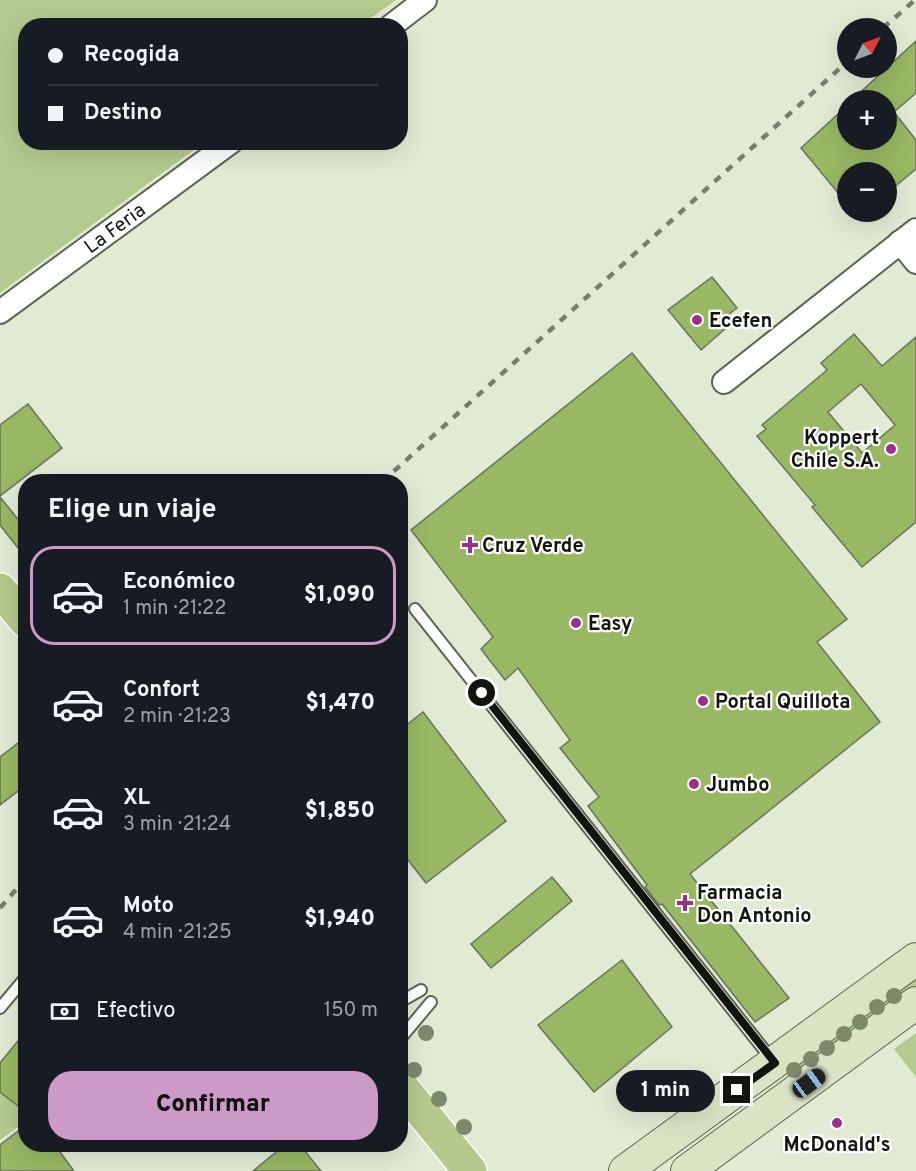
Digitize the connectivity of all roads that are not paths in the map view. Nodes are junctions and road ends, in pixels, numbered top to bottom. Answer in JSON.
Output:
{"nodes":[{"id":1,"x":425,"y":0,"type":"edge"},
{"id":2,"x":401,"y":18,"type":"edge"},
{"id":3,"x":220,"y":150,"type":"edge"},
{"id":4,"x":908,"y":236,"type":"edge"},
{"id":5,"x":916,"y":262,"type":"edge"},
{"id":6,"x":0,"y":312,"type":"edge"},
{"id":7,"x":724,"y":382,"type":"dead end"},
{"id":8,"x":0,"y":590,"type":"edge"},
{"id":9,"x":415,"y":609,"type":"dead end"},
{"id":10,"x":18,"y":611,"type":"edge"},
{"id":11,"x":916,"y":959,"type":"edge"},
{"id":12,"x":18,"y":986,"type":"edge"},
{"id":13,"x":421,"y":990,"type":"dead end"},
{"id":14,"x":408,"y":997,"type":"edge"},
{"id":15,"x":431,"y":1002,"type":"dead end"},
{"id":16,"x":916,"y":1003,"type":"edge"},
{"id":17,"x":0,"y":1008,"type":"edge"},
{"id":18,"x":408,"y":1029,"type":"edge"},
{"id":19,"x":775,"y":1063,"type":"junction"},
{"id":20,"x":408,"y":1095,"type":"edge"},
{"id":21,"x":791,"y":1096,"type":"junction"},
{"id":22,"x":465,"y":1170,"type":"edge"},
{"id":23,"x":625,"y":1171,"type":"edge"},
{"id":24,"x":687,"y":1171,"type":"edge"}],
"edges":[{"from":1,"to":2,"type":"street"},
{"from":3,"to":6,"type":"street","name":"La Feria"},
{"from":4,"to":5,"type":"street"},
{"from":4,"to":7,"type":"street"},
{"from":8,"to":10,"type":"main road"},
{"from":9,"to":19,"type":"lane"},
{"from":11,"to":19,"type":"street"},
{"from":12,"to":17,"type":"lane"},
{"from":13,"to":14,"type":"lane"},
{"from":15,"to":18,"type":"lane"},
{"from":16,"to":21,"type":"street"},
{"from":19,"to":21,"type":"street"},
{"from":19,"to":23,"type":"street"},
{"from":20,"to":22,"type":"main road"},
{"from":21,"to":24,"type":"street"}]}
